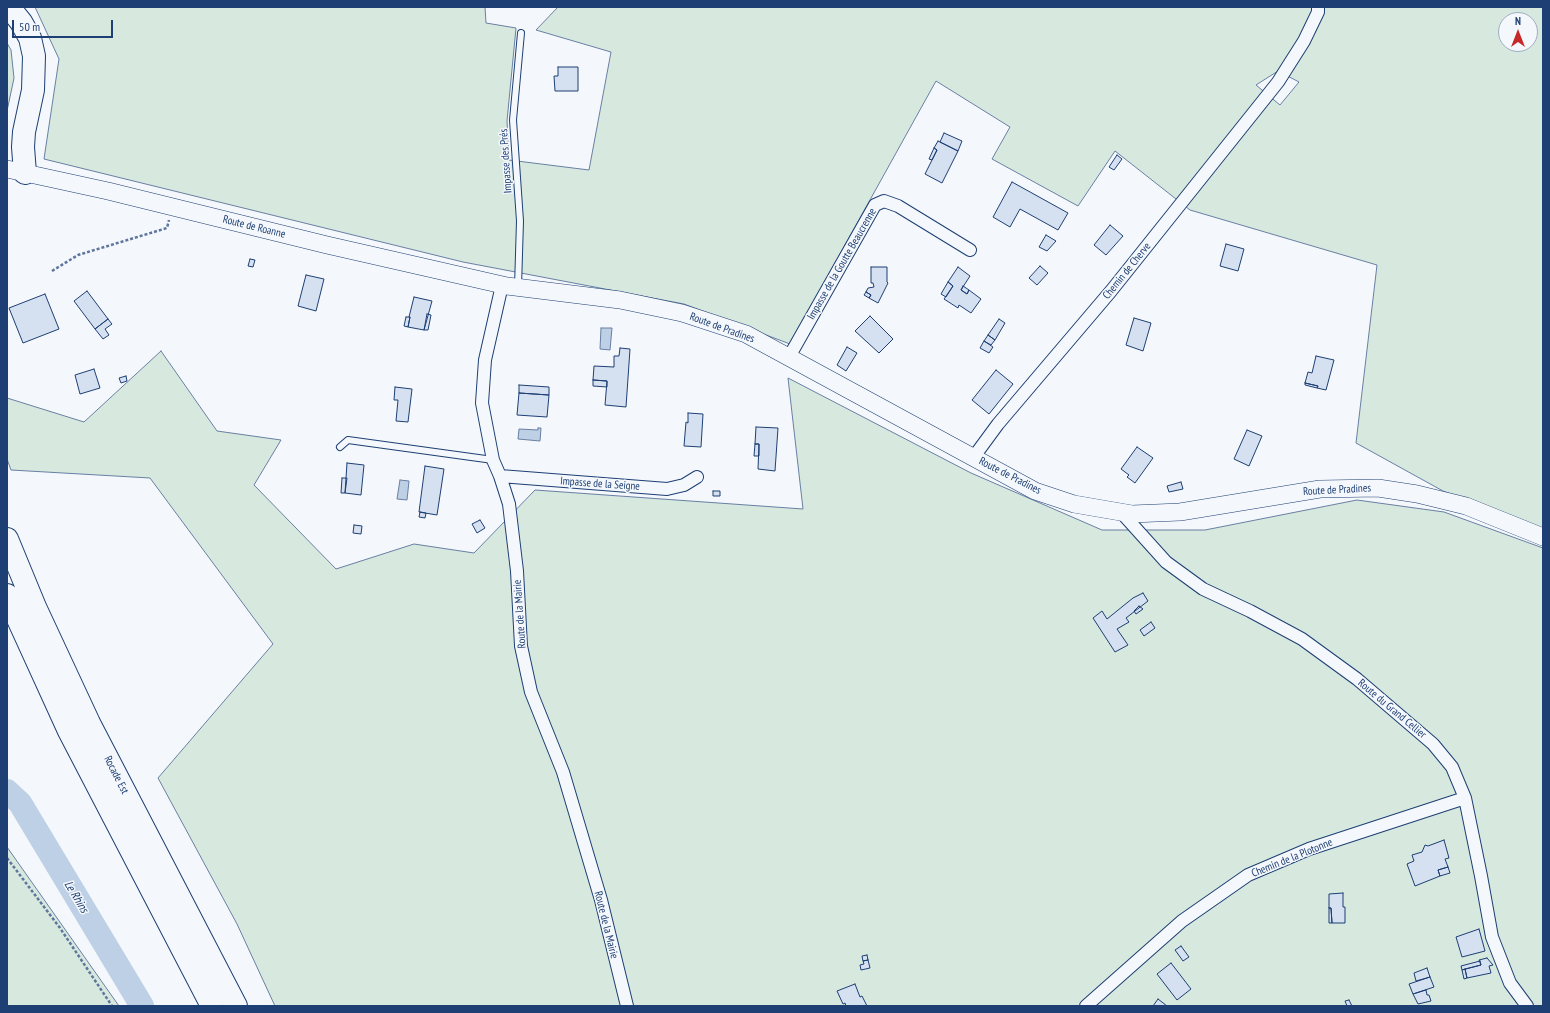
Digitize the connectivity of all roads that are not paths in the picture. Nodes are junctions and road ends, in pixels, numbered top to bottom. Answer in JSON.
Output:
{"nodes":[{"id":1,"x":8,"y":7,"type":"edge"},
{"id":2,"x":1318,"y":7,"type":"edge"},
{"id":3,"x":521,"y":33,"type":"dead end"},
{"id":4,"x":24,"y":132,"type":"junction"},
{"id":5,"x":7,"y":149,"type":"edge"},
{"id":6,"x":16,"y":171,"type":"edge"},
{"id":7,"x":970,"y":250,"type":"dead end"},
{"id":8,"x":510,"y":286,"type":"junction"},
{"id":9,"x":789,"y":357,"type":"junction"},
{"id":10,"x":340,"y":447,"type":"dead end"},
{"id":11,"x":973,"y":458,"type":"junction"},
{"id":12,"x":492,"y":460,"type":"junction"},
{"id":13,"x":500,"y":476,"type":"junction"},
{"id":14,"x":697,"y":477,"type":"dead end"},
{"id":15,"x":1121,"y":512,"type":"junction"},
{"id":16,"x":1543,"y":537,"type":"edge"},
{"id":17,"x":7,"y":539,"type":"edge"},
{"id":18,"x":7,"y":595,"type":"edge"},
{"id":19,"x":1465,"y":798,"type":"junction"},
{"id":20,"x":212,"y":1006,"type":"edge"},
{"id":21,"x":236,"y":1006,"type":"edge"},
{"id":22,"x":627,"y":1006,"type":"edge"},
{"id":23,"x":1086,"y":1006,"type":"edge"},
{"id":24,"x":1527,"y":1006,"type":"edge"}],
"edges":[{"from":1,"to":4,"type":"highway"},
{"from":2,"to":11,"type":"street","name":"Chemin de Cherve"},
{"from":3,"to":8,"type":"lane","name":"Impasse des Prés"},
{"from":4,"to":5,"type":"highway"},
{"from":4,"to":6,"type":"highway"},
{"from":6,"to":8,"type":"street","name":"Route de Roanne"},
{"from":7,"to":9,"type":"street","name":"Impasse de la Goutte Beaucrenne"},
{"from":8,"to":9,"type":"street","name":"Route de Pradines"},
{"from":8,"to":12,"type":"street","name":"Route de la Mairie"},
{"from":9,"to":11,"type":"street","name":"Route de Pradines"},
{"from":10,"to":12,"type":"lane"},
{"from":11,"to":15,"type":"street","name":"Route de Pradines"},
{"from":12,"to":13,"type":"street","name":"Route de la Mairie"},
{"from":13,"to":14,"type":"street","name":"Impasse de la Seigne"},
{"from":13,"to":22,"type":"street","name":"Route de la Mairie"},
{"from":15,"to":16,"type":"street","name":"Route de Pradines"},
{"from":15,"to":19,"type":"street","name":"Route du Grand Cellier"},
{"from":17,"to":21,"type":"highway","name":"Rocade Est"},
{"from":18,"to":20,"type":"highway","name":"Rocade Est"},
{"from":19,"to":23,"type":"street","name":"Chemin de la Plotonne"},
{"from":19,"to":24,"type":"street","name":"Route du Grand Cellier"}]}
